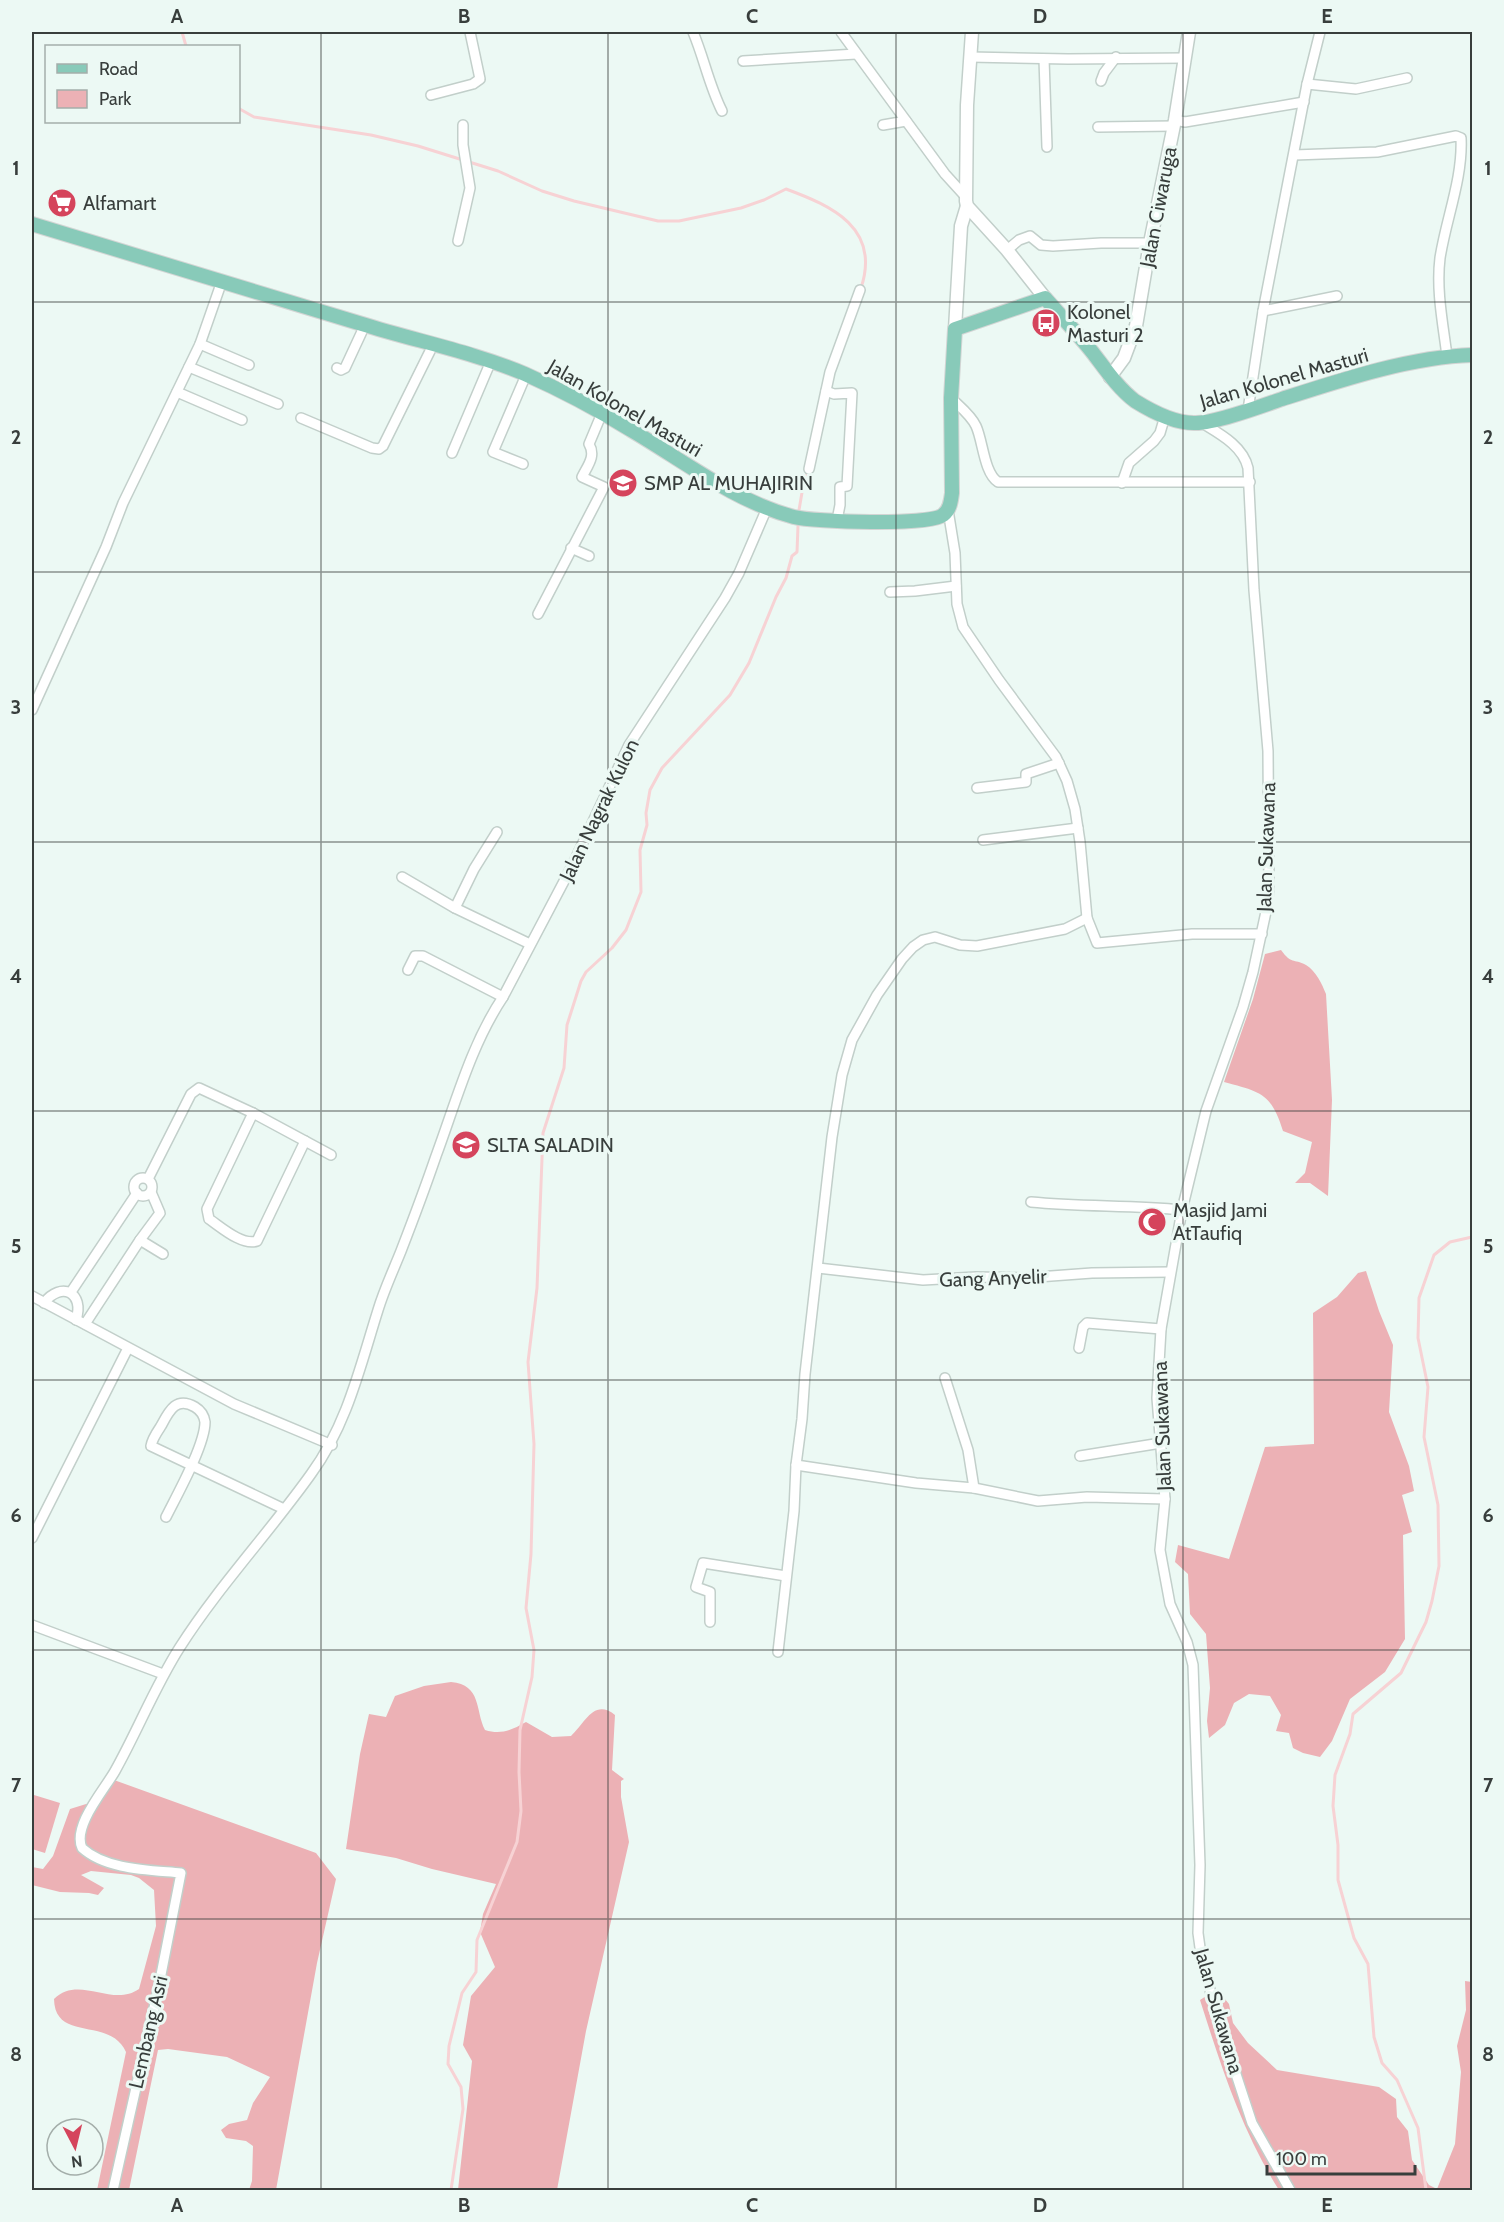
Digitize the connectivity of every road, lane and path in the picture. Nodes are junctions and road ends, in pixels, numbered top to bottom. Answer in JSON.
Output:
{"nodes":[{"id":1,"x":470,"y":32,"type":"edge"},
{"id":2,"x":693,"y":32,"type":"edge"},
{"id":3,"x":841,"y":32,"type":"edge"},
{"id":4,"x":972,"y":32,"type":"edge"},
{"id":5,"x":1189,"y":32,"type":"edge"},
{"id":6,"x":1320,"y":32,"type":"edge"},
{"id":7,"x":856,"y":54,"type":"junction"},
{"id":8,"x":970,"y":57,"type":"junction"},
{"id":9,"x":1116,"y":57,"type":"junction"},
{"id":10,"x":1185,"y":58,"type":"junction"},
{"id":11,"x":1044,"y":59,"type":"junction"},
{"id":12,"x":743,"y":61,"type":"dead end"},
{"id":13,"x":1407,"y":78,"type":"dead end"},
{"id":14,"x":1101,"y":81,"type":"dead end"},
{"id":15,"x":1307,"y":84,"type":"junction"},
{"id":16,"x":431,"y":95,"type":"dead end"},
{"id":17,"x":1304,"y":102,"type":"junction"},
{"id":18,"x":722,"y":111,"type":"dead end"},
{"id":19,"x":906,"y":121,"type":"junction"},
{"id":20,"x":1175,"y":123,"type":"junction"},
{"id":21,"x":463,"y":125,"type":"dead end"},
{"id":22,"x":883,"y":125,"type":"dead end"},
{"id":23,"x":1098,"y":127,"type":"dead end"},
{"id":24,"x":1047,"y":147,"type":"dead end"},
{"id":25,"x":1294,"y":155,"type":"junction"},
{"id":26,"x":966,"y":201,"type":"junction"},
{"id":27,"x":32,"y":224,"type":"edge"},
{"id":28,"x":458,"y":241,"type":"dead end"},
{"id":29,"x":1150,"y":243,"type":"junction"},
{"id":30,"x":1007,"y":250,"type":"junction"},
{"id":31,"x":222,"y":281,"type":"junction"},
{"id":32,"x":860,"y":290,"type":"dead end"},
{"id":33,"x":1337,"y":296,"type":"dead end"},
{"id":34,"x":1045,"y":298,"type":"junction"},
{"id":35,"x":1263,"y":310,"type":"junction"},
{"id":36,"x":364,"y":325,"type":"junction"},
{"id":37,"x":955,"y":329,"type":"junction"},
{"id":38,"x":200,"y":344,"type":"junction"},
{"id":39,"x":433,"y":345,"type":"junction"},
{"id":40,"x":1473,"y":355,"type":"edge"},
{"id":41,"x":1447,"y":356,"type":"junction"},
{"id":42,"x":491,"y":362,"type":"junction"},
{"id":43,"x":249,"y":365,"type":"dead end"},
{"id":44,"x":189,"y":367,"type":"junction"},
{"id":45,"x":337,"y":368,"type":"dead end"},
{"id":46,"x":526,"y":375,"type":"junction"},
{"id":47,"x":1110,"y":377,"type":"junction"},
{"id":48,"x":177,"y":392,"type":"junction"},
{"id":49,"x":827,"y":392,"type":"junction"},
{"id":50,"x":951,"y":398,"type":"junction"},
{"id":51,"x":278,"y":404,"type":"dead end"},
{"id":52,"x":1248,"y":410,"type":"junction"},
{"id":53,"x":602,"y":413,"type":"junction"},
{"id":54,"x":1165,"y":416,"type":"junction"},
{"id":55,"x":301,"y":418,"type":"dead end"},
{"id":56,"x":242,"y":420,"type":"dead end"},
{"id":57,"x":1202,"y":423,"type":"junction"},
{"id":58,"x":452,"y":453,"type":"dead end"},
{"id":59,"x":523,"y":464,"type":"dead end"},
{"id":60,"x":809,"y":469,"type":"dead end"},
{"id":61,"x":1250,"y":482,"type":"junction"},
{"id":62,"x":1122,"y":483,"type":"junction"},
{"id":63,"x":767,"y":508,"type":"junction"},
{"id":64,"x":948,"y":510,"type":"junction"},
{"id":65,"x":837,"y":520,"type":"junction"},
{"id":66,"x":571,"y":548,"type":"junction"},
{"id":67,"x":589,"y":556,"type":"dead end"},
{"id":68,"x":956,"y":586,"type":"junction"},
{"id":69,"x":890,"y":592,"type":"dead end"},
{"id":70,"x":538,"y":614,"type":"dead end"},
{"id":71,"x":32,"y":710,"type":"edge"},
{"id":72,"x":1059,"y":763,"type":"junction"},
{"id":73,"x":977,"y":789,"type":"dead end"},
{"id":74,"x":1078,"y":828,"type":"junction"},
{"id":75,"x":496,"y":832,"type":"dead end"},
{"id":76,"x":983,"y":840,"type":"dead end"},
{"id":77,"x":402,"y":877,"type":"dead end"},
{"id":78,"x":455,"y":908,"type":"junction"},
{"id":79,"x":1087,"y":918,"type":"junction"},
{"id":80,"x":1262,"y":934,"type":"junction"},
{"id":81,"x":530,"y":944,"type":"junction"},
{"id":82,"x":408,"y":970,"type":"dead end"},
{"id":83,"x":503,"y":997,"type":"junction"},
{"id":84,"x":253,"y":1113,"type":"junction"},
{"id":85,"x":305,"y":1141,"type":"junction"},
{"id":86,"x":331,"y":1155,"type":"dead end"},
{"id":87,"x":148,"y":1179,"type":"junction"},
{"id":88,"x":151,"y":1192,"type":"junction"},
{"id":89,"x":137,"y":1193,"type":"junction"},
{"id":90,"x":1031,"y":1202,"type":"dead end"},
{"id":91,"x":1182,"y":1209,"type":"junction"},
{"id":92,"x":140,"y":1240,"type":"junction"},
{"id":93,"x":163,"y":1254,"type":"dead end"},
{"id":94,"x":818,"y":1268,"type":"junction"},
{"id":95,"x":1170,"y":1272,"type":"junction"},
{"id":96,"x":71,"y":1292,"type":"junction"},
{"id":97,"x":32,"y":1296,"type":"edge"},
{"id":98,"x":44,"y":1303,"type":"junction"},
{"id":99,"x":81,"y":1322,"type":"junction"},
{"id":100,"x":1161,"y":1329,"type":"junction"},
{"id":101,"x":128,"y":1348,"type":"junction"},
{"id":102,"x":1079,"y":1348,"type":"dead end"},
{"id":103,"x":945,"y":1378,"type":"dead end"},
{"id":104,"x":1161,"y":1443,"type":"junction"},
{"id":105,"x":332,"y":1445,"type":"junction"},
{"id":106,"x":1080,"y":1456,"type":"dead end"},
{"id":107,"x":796,"y":1465,"type":"junction"},
{"id":108,"x":190,"y":1466,"type":"junction"},
{"id":109,"x":975,"y":1488,"type":"junction"},
{"id":110,"x":1165,"y":1499,"type":"junction"},
{"id":111,"x":284,"y":1509,"type":"junction"},
{"id":112,"x":166,"y":1517,"type":"dead end"},
{"id":113,"x":32,"y":1538,"type":"edge"},
{"id":114,"x":786,"y":1575,"type":"junction"},
{"id":115,"x":710,"y":1622,"type":"dead end"},
{"id":116,"x":32,"y":1625,"type":"edge"},
{"id":117,"x":778,"y":1652,"type":"dead end"},
{"id":118,"x":163,"y":1674,"type":"junction"},
{"id":119,"x":182,"y":1873,"type":"joint"},
{"id":120,"x":113,"y":2190,"type":"edge"},
{"id":121,"x":1290,"y":2190,"type":"edge"}],
"edges":[{"from":1,"to":16,"type":"street"},
{"from":2,"to":18,"type":"street"},
{"from":3,"to":7,"type":"street"},
{"from":4,"to":8,"type":"main road"},
{"from":5,"to":10,"type":"main road","name":"Jalan Ciwaruga"},
{"from":6,"to":15,"type":"street"},
{"from":7,"to":12,"type":"street"},
{"from":7,"to":19,"type":"street"},
{"from":8,"to":11,"type":"street"},
{"from":8,"to":26,"type":"main road"},
{"from":9,"to":10,"type":"street"},
{"from":9,"to":11,"type":"street"},
{"from":9,"to":14,"type":"street"},
{"from":10,"to":20,"type":"main road","name":"Jalan Ciwaruga"},
{"from":11,"to":24,"type":"street"},
{"from":13,"to":15,"type":"street"},
{"from":15,"to":17,"type":"street"},
{"from":17,"to":20,"type":"street"},
{"from":17,"to":25,"type":"street"},
{"from":19,"to":22,"type":"street"},
{"from":19,"to":26,"type":"street"},
{"from":20,"to":23,"type":"street"},
{"from":20,"to":29,"type":"main road","name":"Jalan Ciwaruga"},
{"from":21,"to":28,"type":"street"},
{"from":25,"to":35,"type":"street"},
{"from":25,"to":41,"type":"street"},
{"from":26,"to":30,"type":"main road"},
{"from":26,"to":37,"type":"main road"},
{"from":27,"to":31,"type":"main road","name":"Jalan Kolonel Masturi"},
{"from":29,"to":30,"type":"street"},
{"from":29,"to":47,"type":"main road","name":"Jalan Ciwaruga"},
{"from":30,"to":34,"type":"main road"},
{"from":31,"to":36,"type":"main road","name":"Jalan Kolonel Masturi"},
{"from":31,"to":38,"type":"street"},
{"from":32,"to":49,"type":"street"},
{"from":33,"to":35,"type":"street"},
{"from":34,"to":37,"type":"main road"},
{"from":34,"to":47,"type":"main road","name":"Jalan Kolonel Masturi"},
{"from":35,"to":52,"type":"street"},
{"from":36,"to":39,"type":"main road","name":"Jalan Kolonel Masturi"},
{"from":36,"to":45,"type":"street"},
{"from":37,"to":50,"type":"main road"},
{"from":38,"to":43,"type":"street"},
{"from":38,"to":44,"type":"street"},
{"from":39,"to":42,"type":"main road","name":"Jalan Kolonel Masturi"},
{"from":39,"to":55,"type":"street"},
{"from":40,"to":41,"type":"main road","name":"Jalan Kolonel Masturi"},
{"from":41,"to":52,"type":"main road","name":"Jalan Kolonel Masturi"},
{"from":42,"to":46,"type":"main road","name":"Jalan Kolonel Masturi"},
{"from":42,"to":58,"type":"street"},
{"from":44,"to":48,"type":"street"},
{"from":44,"to":51,"type":"street"},
{"from":46,"to":53,"type":"main road","name":"Jalan Kolonel Masturi"},
{"from":46,"to":59,"type":"street"},
{"from":47,"to":54,"type":"main road","name":"Jalan Kolonel Masturi"},
{"from":48,"to":56,"type":"street"},
{"from":48,"to":71,"type":"street"},
{"from":49,"to":60,"type":"street"},
{"from":49,"to":65,"type":"street"},
{"from":50,"to":62,"type":"street"},
{"from":50,"to":64,"type":"main road"},
{"from":52,"to":57,"type":"main road","name":"Jalan Kolonel Masturi"},
{"from":53,"to":63,"type":"main road","name":"Jalan Kolonel Masturi"},
{"from":53,"to":66,"type":"street"},
{"from":54,"to":57,"type":"main road","name":"Jalan Kolonel Masturi"},
{"from":54,"to":62,"type":"street"},
{"from":57,"to":61,"type":"street","name":"Jalan Sukawana"},
{"from":61,"to":62,"type":"street"},
{"from":61,"to":80,"type":"street","name":"Jalan Sukawana"},
{"from":63,"to":65,"type":"main road","name":"Jalan Kolonel Masturi"},
{"from":63,"to":81,"type":"street","name":"Jalan Nagrak Kulon"},
{"from":64,"to":65,"type":"main road","name":"Jalan Kolonel Masturi"},
{"from":64,"to":68,"type":"street"},
{"from":66,"to":67,"type":"street"},
{"from":66,"to":70,"type":"street"},
{"from":68,"to":69,"type":"street"},
{"from":68,"to":72,"type":"street"},
{"from":72,"to":73,"type":"street"},
{"from":72,"to":74,"type":"street"},
{"from":74,"to":76,"type":"street"},
{"from":74,"to":79,"type":"street"},
{"from":75,"to":78,"type":"street"},
{"from":77,"to":78,"type":"street"},
{"from":78,"to":81,"type":"street"},
{"from":79,"to":80,"type":"street"},
{"from":79,"to":94,"type":"street"},
{"from":80,"to":91,"type":"street","name":"Jalan Sukawana"},
{"from":81,"to":83,"type":"street","name":"Jalan Nagrak Kulon"},
{"from":82,"to":83,"type":"street"},
{"from":83,"to":105,"type":"street","name":"Jalan Nagrak Kulon"},
{"from":84,"to":85,"type":"street"},
{"from":84,"to":85,"type":"street"},
{"from":84,"to":87,"type":"street"},
{"from":85,"to":86,"type":"street"},
{"from":87,"to":88,"type":"street"},
{"from":87,"to":89,"type":"street"},
{"from":88,"to":89,"type":"street"},
{"from":88,"to":92,"type":"street"},
{"from":89,"to":96,"type":"street"},
{"from":90,"to":91,"type":"street"},
{"from":91,"to":95,"type":"street","name":"Jalan Sukawana"},
{"from":92,"to":93,"type":"street"},
{"from":92,"to":99,"type":"street"},
{"from":94,"to":95,"type":"street","name":"Gang Anyelir"},
{"from":94,"to":107,"type":"street"},
{"from":95,"to":100,"type":"street","name":"Jalan Sukawana"},
{"from":96,"to":98,"type":"street"},
{"from":96,"to":99,"type":"street"},
{"from":97,"to":98,"type":"street"},
{"from":98,"to":99,"type":"street"},
{"from":99,"to":101,"type":"street"},
{"from":100,"to":102,"type":"street"},
{"from":100,"to":104,"type":"street","name":"Jalan Sukawana"},
{"from":101,"to":105,"type":"street"},
{"from":101,"to":113,"type":"street"},
{"from":103,"to":109,"type":"street"},
{"from":104,"to":106,"type":"street"},
{"from":104,"to":110,"type":"street","name":"Jalan Sukawana"},
{"from":105,"to":111,"type":"street","name":"Jalan Nagrak Kulon"},
{"from":107,"to":109,"type":"street"},
{"from":107,"to":114,"type":"street"},
{"from":108,"to":108,"type":"street"},
{"from":108,"to":111,"type":"street"},
{"from":108,"to":112,"type":"street"},
{"from":109,"to":110,"type":"street"},
{"from":110,"to":121,"type":"street","name":"Jalan Sukawana"},
{"from":111,"to":118,"type":"street","name":"Jalan Nagrak Kulon"},
{"from":114,"to":115,"type":"street"},
{"from":114,"to":117,"type":"street"},
{"from":116,"to":118,"type":"street"},
{"from":118,"to":119,"type":"street","name":"Jalan Nagrak Kulon"},
{"from":119,"to":120,"type":"street","name":"Lembang Asri"}]}
